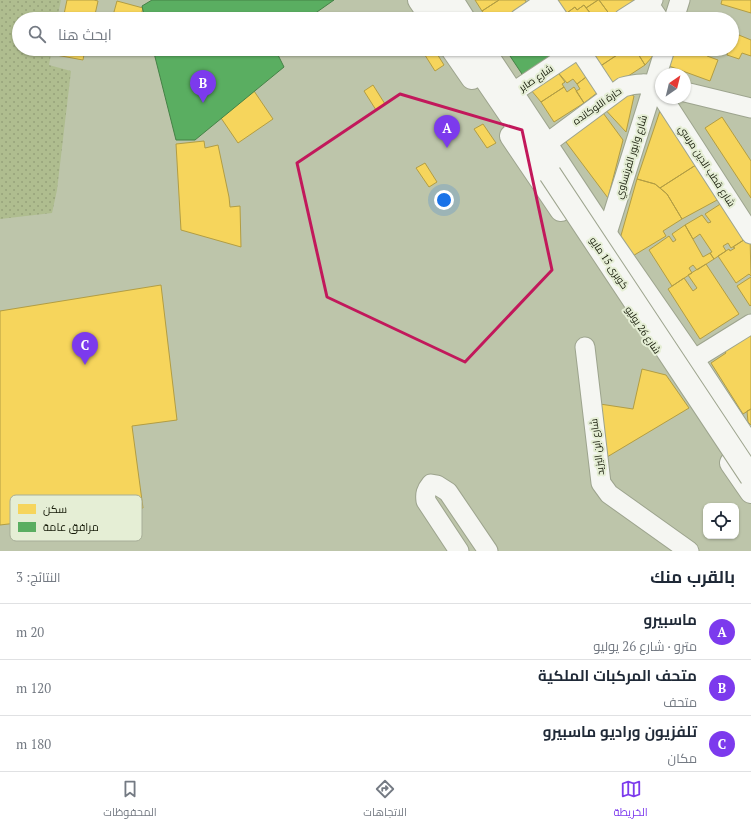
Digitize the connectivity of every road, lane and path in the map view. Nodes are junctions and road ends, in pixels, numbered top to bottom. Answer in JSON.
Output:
{"nodes":[{"id":1,"x":419,"y":0,"type":"edge"},
{"id":2,"x":432,"y":0,"type":"edge"},
{"id":3,"x":452,"y":0,"type":"edge"},
{"id":4,"x":547,"y":0,"type":"edge"},
{"id":5,"x":680,"y":0,"type":"edge"},
{"id":6,"x":649,"y":1,"type":"edge"},
{"id":7,"x":427,"y":12,"type":"edge"},
{"id":8,"x":440,"y":12,"type":"edge"},
{"id":9,"x":460,"y":12,"type":"edge"},
{"id":10,"x":529,"y":12,"type":"edge"},
{"id":11,"x":555,"y":12,"type":"edge"},
{"id":12,"x":633,"y":12,"type":"edge"},
{"id":13,"x":655,"y":12,"type":"edge"},
{"id":14,"x":676,"y":12,"type":"edge"},
{"id":15,"x":457,"y":56,"type":"edge"},
{"id":16,"x":470,"y":56,"type":"edge"},
{"id":17,"x":488,"y":56,"type":"edge"},
{"id":18,"x":568,"y":56,"type":"edge"},
{"id":19,"x":584,"y":56,"type":"edge"},
{"id":20,"x":663,"y":56,"type":"edge"},
{"id":21,"x":662,"y":68,"type":"edge"},
{"id":22,"x":655,"y":88,"type":"edge"},
{"id":23,"x":512,"y":93,"type":"junction"},
{"id":24,"x":691,"y":93,"type":"edge"},
{"id":25,"x":610,"y":96,"type":"junction"},
{"id":26,"x":655,"y":104,"type":"edge"},
{"id":27,"x":668,"y":104,"type":"edge"},
{"id":28,"x":751,"y":108,"type":"edge"},
{"id":29,"x":546,"y":144,"type":"junction"},
{"id":30,"x":751,"y":234,"type":"edge"},
{"id":31,"x":606,"y":236,"type":"junction"},
{"id":32,"x":598,"y":265,"type":"junction"},
{"id":33,"x":751,"y":324,"type":"edge"},
{"id":34,"x":585,"y":347,"type":"dead end"},
{"id":35,"x":693,"y":360,"type":"junction"},
{"id":36,"x":751,"y":448,"type":"edge"},
{"id":37,"x":751,"y":477,"type":"edge"},
{"id":38,"x":751,"y":492,"type":"edge"},
{"id":39,"x":459,"y":551,"type":"edge"},
{"id":40,"x":488,"y":551,"type":"edge"},
{"id":41,"x":689,"y":551,"type":"edge"}],
"edges":[{"from":1,"to":7,"type":"main road"},
{"from":2,"to":8,"type":"main road"},
{"from":3,"to":9,"type":"main road"},
{"from":4,"to":10,"type":"street"},
{"from":4,"to":11,"type":"street"},
{"from":5,"to":14,"type":"street"},
{"from":6,"to":12,"type":"street"},
{"from":6,"to":13,"type":"street"},
{"from":15,"to":32,"type":"main road","name":"شارع 26 يوليو"},
{"from":16,"to":37,"type":"main road","name":"كوبرى 15 مايو","bridge":true},
{"from":17,"to":23,"type":"main road"},
{"from":18,"to":23,"type":"street","name":"شارع صابر"},
{"from":19,"to":25,"type":"street"},
{"from":20,"to":21,"type":"street","name":"شارع وابور الفرنساوي"},
{"from":22,"to":25,"type":"street","name":"حارة اللوكانده"},
{"from":23,"to":29,"type":"main road"},
{"from":24,"to":28,"type":"street"},
{"from":25,"to":29,"type":"street","name":"حارة اللوكانده"},
{"from":26,"to":31,"type":"street","name":"شارع وابور الفرنساوي"},
{"from":27,"to":30,"type":"street","name":"شارع قطب الدين مرسي"},
{"from":29,"to":31,"type":"main road"},
{"from":31,"to":32,"type":"street","name":"شارع وابور الفرنساوي"},
{"from":31,"to":35,"type":"main road"},
{"from":32,"to":38,"type":"main road","name":"شارع 26 يوليو"},
{"from":33,"to":35,"type":"street"},
{"from":34,"to":41,"type":"street","name":"شارع ابن اليزيد"},
{"from":35,"to":36,"type":"main road"},
{"from":39,"to":40,"type":"street"}]}
